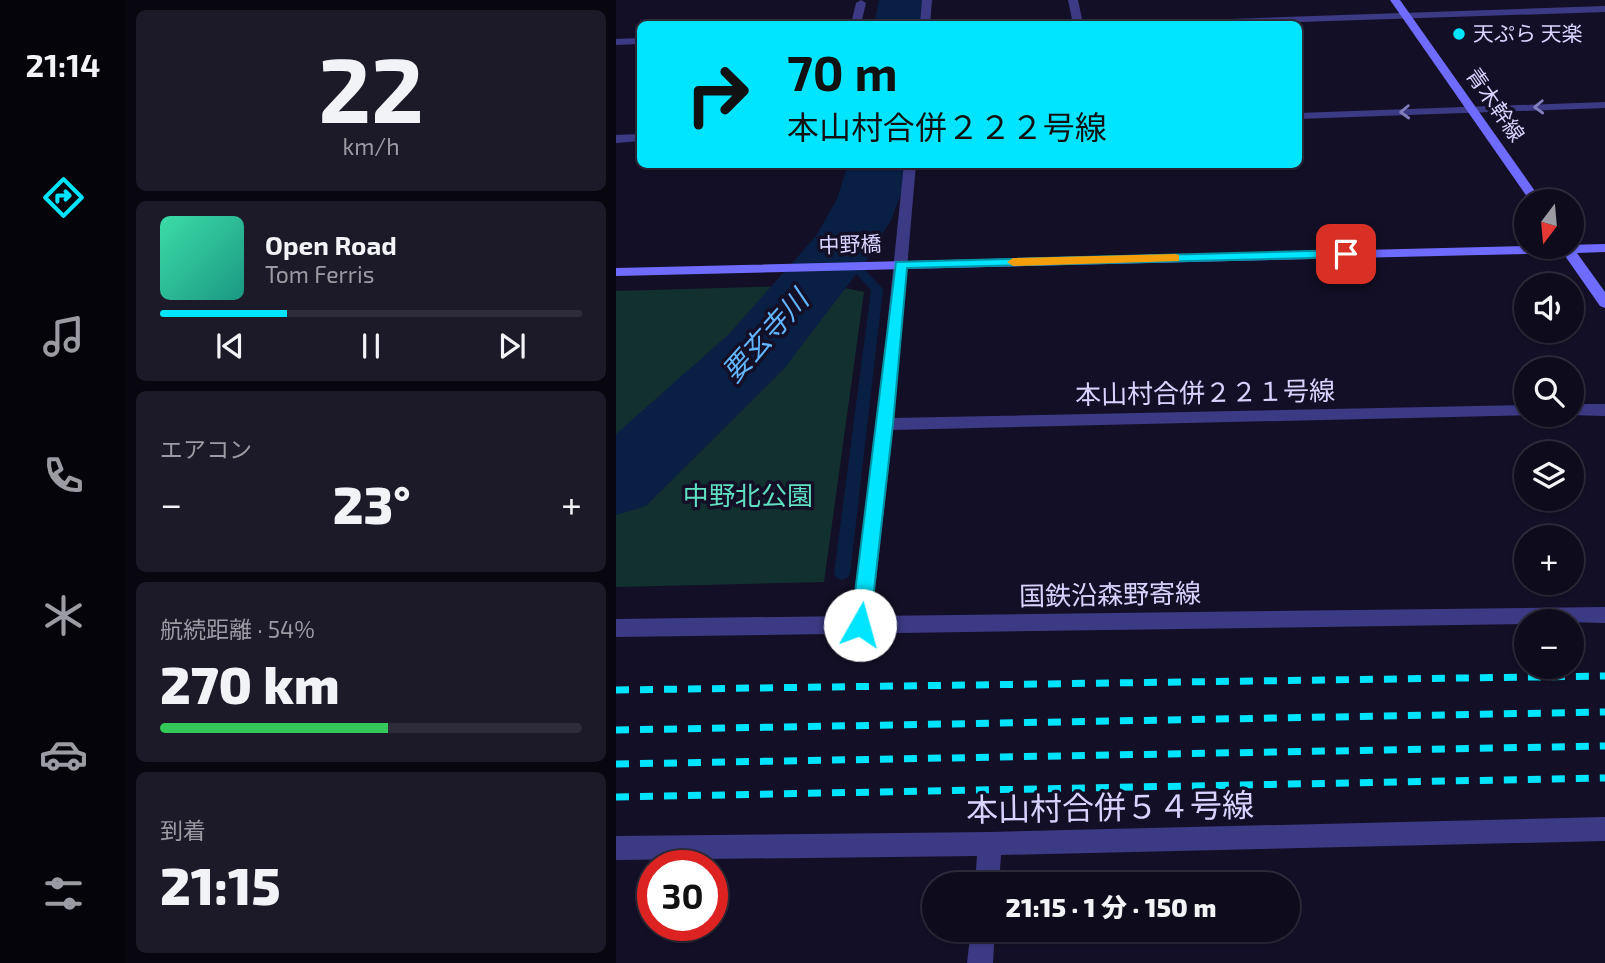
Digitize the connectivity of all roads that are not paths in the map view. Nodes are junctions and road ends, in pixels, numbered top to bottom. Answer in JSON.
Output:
{"nodes":[{"id":1,"x":927,"y":0,"type":"edge"},
{"id":2,"x":1073,"y":0,"type":"edge"},
{"id":3,"x":1395,"y":0,"type":"edge"},
{"id":4,"x":860,"y":3,"type":"dead end"},
{"id":5,"x":1605,"y":9,"type":"edge"},
{"id":6,"x":1407,"y":16,"type":"junction"},
{"id":7,"x":857,"y":21,"type":"edge"},
{"id":8,"x":925,"y":21,"type":"edge"},
{"id":9,"x":1077,"y":21,"type":"edge"},
{"id":10,"x":1260,"y":21,"type":"edge"},
{"id":11,"x":637,"y":41,"type":"edge"},
{"id":12,"x":616,"y":42,"type":"edge"},
{"id":13,"x":1605,"y":105,"type":"edge"},
{"id":14,"x":1474,"y":110,"type":"junction"},
{"id":15,"x":1302,"y":116,"type":"edge"},
{"id":16,"x":637,"y":138,"type":"edge"},
{"id":17,"x":616,"y":139,"type":"edge"},
{"id":18,"x":910,"y":168,"type":"edge"},
{"id":19,"x":1527,"y":189,"type":"edge"},
{"id":20,"x":1584,"y":248,"type":"edge"},
{"id":21,"x":1605,"y":248,"type":"edge"},
{"id":22,"x":1514,"y":249,"type":"edge"},
{"id":23,"x":1575,"y":259,"type":"edge"},
{"id":24,"x":901,"y":264,"type":"junction"},
{"id":25,"x":616,"y":272,"type":"edge"},
{"id":26,"x":1605,"y":303,"type":"edge"},
{"id":27,"x":1584,"y":410,"type":"edge"},
{"id":28,"x":1605,"y":410,"type":"edge"},
{"id":29,"x":1514,"y":411,"type":"edge"},
{"id":30,"x":886,"y":424,"type":"junction"},
{"id":31,"x":1605,"y":615,"type":"edge"},
{"id":32,"x":860,"y":625,"type":"junction"},
{"id":33,"x":616,"y":628,"type":"edge"},
{"id":34,"x":1605,"y":829,"type":"edge"},
{"id":35,"x":990,"y":844,"type":"junction"},
{"id":36,"x":616,"y":848,"type":"edge"},
{"id":37,"x":988,"y":872,"type":"edge"},
{"id":38,"x":982,"y":942,"type":"edge"},
{"id":39,"x":980,"y":963,"type":"edge"}],
"edges":[{"from":1,"to":8,"type":"street"},
{"from":2,"to":9,"type":"street"},
{"from":3,"to":6,"type":"street","name":"青木幹線"},
{"from":4,"to":7,"type":"street"},
{"from":5,"to":6,"type":"street"},
{"from":6,"to":10,"type":"street"},
{"from":6,"to":14,"type":"street","name":"青木幹線"},
{"from":11,"to":12,"type":"street"},
{"from":13,"to":14,"type":"street","one_way":true},
{"from":14,"to":15,"type":"street","one_way":true},
{"from":14,"to":19,"type":"street","name":"青木幹線"},
{"from":16,"to":17,"type":"street"},
{"from":18,"to":24,"type":"street"},
{"from":20,"to":21,"type":"street","name":"中野橋"},
{"from":22,"to":24,"type":"street","name":"中野橋"},
{"from":23,"to":26,"type":"street"},
{"from":24,"to":25,"type":"street","name":"中野橋"},
{"from":24,"to":30,"type":"street"},
{"from":27,"to":28,"type":"street"},
{"from":29,"to":30,"type":"street","name":"本山村合併２２１号線"},
{"from":30,"to":32,"type":"street"},
{"from":31,"to":32,"type":"street","name":"国鉄沿森野寄線"},
{"from":32,"to":33,"type":"street","name":"国鉄沿森野寄線"},
{"from":34,"to":35,"type":"street","name":"本山村合併５４号線"},
{"from":35,"to":36,"type":"street","name":"本山村合併５４号線"},
{"from":35,"to":37,"type":"street"},
{"from":38,"to":39,"type":"street"}]}
